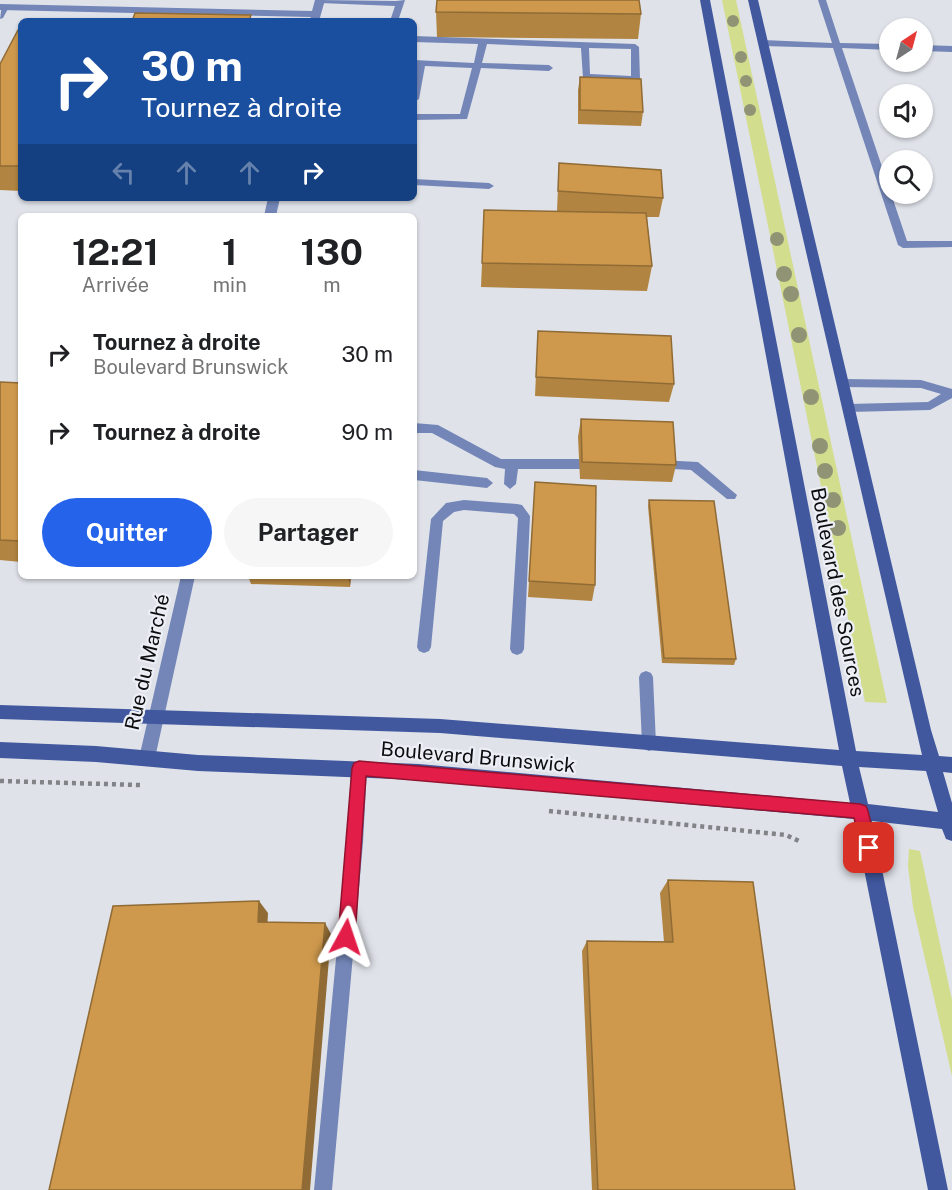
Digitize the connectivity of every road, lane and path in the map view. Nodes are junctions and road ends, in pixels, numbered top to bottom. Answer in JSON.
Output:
{"nodes":[{"id":1,"x":705,"y":0,"type":"edge"},
{"id":2,"x":753,"y":0,"type":"edge"},
{"id":3,"x":822,"y":0,"type":"edge"},
{"id":4,"x":320,"y":1,"type":"edge"},
{"id":5,"x":400,"y":2,"type":"edge"},
{"id":6,"x":2,"y":10,"type":"edge"},
{"id":7,"x":315,"y":18,"type":"edge"},
{"id":8,"x":395,"y":18,"type":"edge"},
{"id":9,"x":417,"y":39,"type":"edge"},
{"id":10,"x":483,"y":43,"type":"junction"},
{"id":11,"x":763,"y":43,"type":"junction"},
{"id":12,"x":837,"y":45,"type":"junction"},
{"id":13,"x":585,"y":46,"type":"junction"},
{"id":14,"x":879,"y":47,"type":"edge"},
{"id":15,"x":933,"y":48,"type":"edge"},
{"id":16,"x":952,"y":49,"type":"edge"},
{"id":17,"x":417,"y":63,"type":"edge"},
{"id":18,"x":477,"y":66,"type":"junction"},
{"id":19,"x":549,"y":68,"type":"dead end"},
{"id":20,"x":417,"y":117,"type":"edge"},
{"id":21,"x":417,"y":182,"type":"edge"},
{"id":22,"x":489,"y":186,"type":"dead end"},
{"id":23,"x":952,"y":244,"type":"edge"},
{"id":24,"x":843,"y":383,"type":"junction"},
{"id":25,"x":951,"y":394,"type":"edge"},
{"id":26,"x":849,"y":408,"type":"junction"},
{"id":27,"x":417,"y":428,"type":"edge"},
{"id":28,"x":512,"y":464,"type":"junction"},
{"id":29,"x":603,"y":465,"type":"edge"},
{"id":30,"x":649,"y":465,"type":"edge"},
{"id":31,"x":417,"y":475,"type":"edge"},
{"id":32,"x":487,"y":483,"type":"dead end"},
{"id":33,"x":510,"y":484,"type":"dead end"},
{"id":34,"x":731,"y":495,"type":"dead end"},
{"id":35,"x":187,"y":579,"type":"edge"},
{"id":36,"x":423,"y":647,"type":"dead end"},
{"id":37,"x":517,"y":650,"type":"dead end"},
{"id":38,"x":646,"y":677,"type":"dead end"},
{"id":39,"x":0,"y":712,"type":"edge"},
{"id":40,"x":157,"y":716,"type":"junction"},
{"id":41,"x":649,"y":744,"type":"junction"},
{"id":42,"x":0,"y":750,"type":"edge"},
{"id":43,"x":147,"y":758,"type":"junction"},
{"id":44,"x":848,"y":759,"type":"junction"},
{"id":45,"x":933,"y":764,"type":"junction"},
{"id":46,"x":952,"y":765,"type":"edge"},
{"id":47,"x":359,"y":768,"type":"junction"},
{"id":48,"x":0,"y":781,"type":"edge"},
{"id":49,"x":143,"y":785,"type":"dead end"},
{"id":50,"x":540,"y":810,"type":"dead end"},
{"id":51,"x":860,"y":811,"type":"junction"},
{"id":52,"x":951,"y":826,"type":"edge"},
{"id":53,"x":799,"y":841,"type":"dead end"},
{"id":54,"x":323,"y":1190,"type":"edge"},
{"id":55,"x":938,"y":1190,"type":"edge"}],
"edges":[{"from":1,"to":44,"type":"main road","name":"Boulevard des Sources"},
{"from":2,"to":11,"type":"main road"},
{"from":3,"to":12,"type":"lane"},
{"from":4,"to":5,"type":"lane"},
{"from":4,"to":7,"type":"street"},
{"from":5,"to":8,"type":"lane"},
{"from":6,"to":7,"type":"street"},
{"from":9,"to":10,"type":"lane"},
{"from":10,"to":13,"type":"lane"},
{"from":10,"to":18,"type":"lane"},
{"from":11,"to":12,"type":"lane"},
{"from":11,"to":24,"type":"main road"},
{"from":12,"to":14,"type":"lane"},
{"from":12,"to":23,"type":"lane"},
{"from":13,"to":13,"type":"lane"},
{"from":15,"to":16,"type":"lane"},
{"from":17,"to":18,"type":"lane"},
{"from":18,"to":19,"type":"lane"},
{"from":18,"to":20,"type":"lane"},
{"from":21,"to":22,"type":"lane"},
{"from":24,"to":25,"type":"lane"},
{"from":24,"to":26,"type":"main road"},
{"from":25,"to":26,"type":"lane"},
{"from":26,"to":45,"type":"main road"},
{"from":27,"to":28,"type":"lane"},
{"from":28,"to":29,"type":"lane"},
{"from":28,"to":33,"type":"lane"},
{"from":30,"to":34,"type":"lane"},
{"from":31,"to":32,"type":"lane"},
{"from":35,"to":40,"type":"street","name":"Rue du Marché"},
{"from":36,"to":37,"type":"lane"},
{"from":38,"to":41,"type":"lane"},
{"from":39,"to":40,"type":"main road","name":"Boulevard Brunswick"},
{"from":40,"to":41,"type":"main road","name":"Boulevard Brunswick"},
{"from":40,"to":43,"type":"street","name":"Rue du Marché"},
{"from":41,"to":44,"type":"main road","name":"Boulevard Brunswick"},
{"from":42,"to":43,"type":"main road","name":"Boulevard Brunswick"},
{"from":43,"to":47,"type":"main road","name":"Boulevard Brunswick"},
{"from":44,"to":45,"type":"main road","name":"Boulevard Brunswick"},
{"from":44,"to":51,"type":"main road","name":"Boulevard des Sources"},
{"from":45,"to":46,"type":"main road","name":"Boulevard Brunswick"},
{"from":45,"to":52,"type":"main road"},
{"from":47,"to":51,"type":"main road","name":"Boulevard Brunswick"},
{"from":47,"to":54,"type":"lane"},
{"from":48,"to":49,"type":"path"},
{"from":50,"to":53,"type":"path"},
{"from":51,"to":52,"type":"main road","name":"Boulevard Brunswick"},
{"from":51,"to":55,"type":"main road","name":"Boulevard des Sources"}]}
